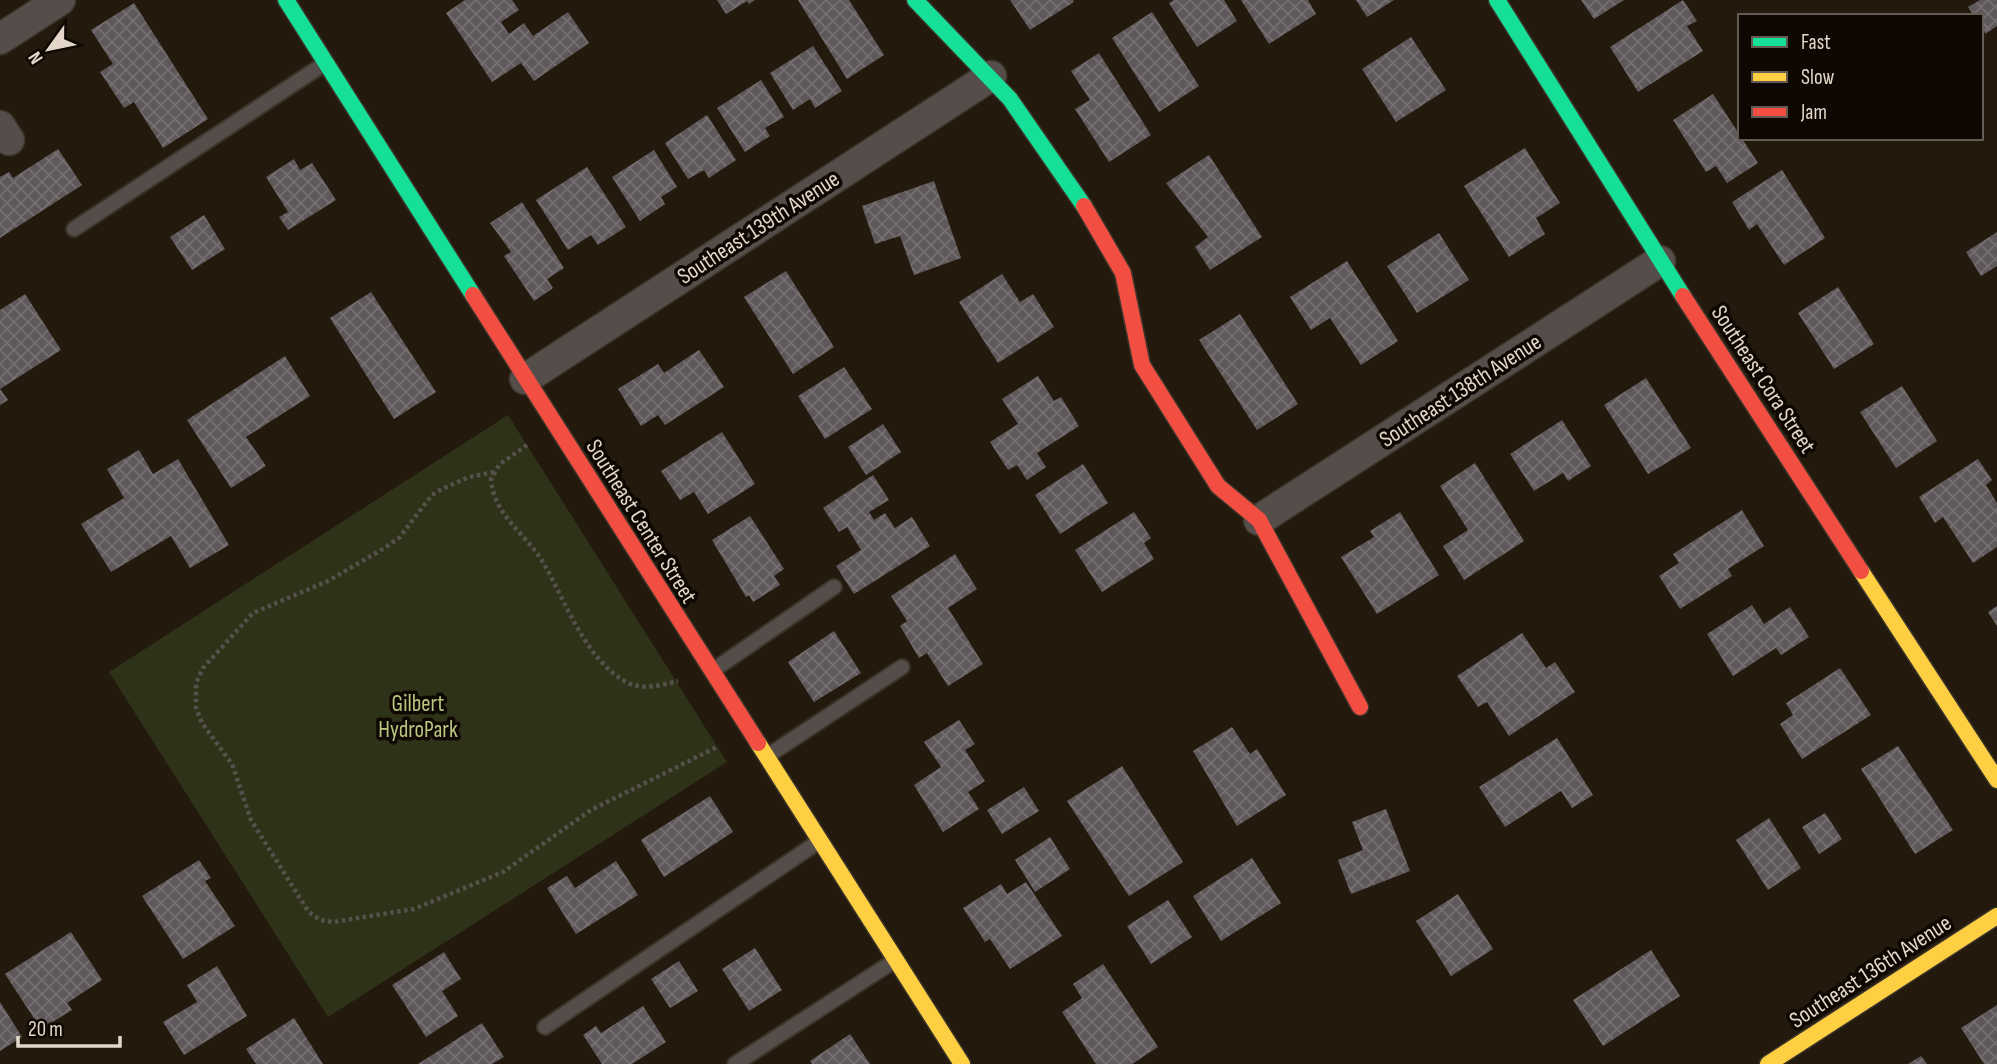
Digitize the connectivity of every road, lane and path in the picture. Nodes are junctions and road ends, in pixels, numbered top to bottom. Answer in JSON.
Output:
{"nodes":[{"id":1,"x":60,"y":0,"type":"edge"},
{"id":2,"x":286,"y":0,"type":"edge"},
{"id":3,"x":915,"y":0,"type":"edge"},
{"id":4,"x":1497,"y":0,"type":"edge"},
{"id":5,"x":0,"y":39,"type":"edge"},
{"id":6,"x":325,"y":63,"type":"junction"},
{"id":7,"x":991,"y":76,"type":"junction"},
{"id":8,"x":74,"y":229,"type":"dead end"},
{"id":9,"x":1660,"y":261,"type":"junction"},
{"id":10,"x":525,"y":379,"type":"junction"},
{"id":11,"x":555,"y":426,"type":"junction"},
{"id":12,"x":494,"y":472,"type":"junction"},
{"id":13,"x":1259,"y":520,"type":"junction"},
{"id":14,"x":834,"y":587,"type":"dead end"},
{"id":15,"x":708,"y":667,"type":"junction"},
{"id":16,"x":902,"y":667,"type":"dead end"},
{"id":17,"x":1360,"y":707,"type":"dead end"},
{"id":18,"x":746,"y":729,"type":"junction"},
{"id":19,"x":765,"y":757,"type":"junction"},
{"id":20,"x":1997,"y":780,"type":"edge"},
{"id":21,"x":818,"y":842,"type":"junction"},
{"id":22,"x":1997,"y":916,"type":"edge"},
{"id":23,"x":895,"y":960,"type":"junction"},
{"id":24,"x":545,"y":1027,"type":"dead end"},
{"id":25,"x":735,"y":1064,"type":"edge"},
{"id":26,"x":962,"y":1064,"type":"edge"},
{"id":27,"x":1768,"y":1064,"type":"edge"}],
"edges":[{"from":1,"to":5,"type":"street"},
{"from":2,"to":6,"type":"street","name":"Southeast Center Street"},
{"from":3,"to":7,"type":"street"},
{"from":4,"to":9,"type":"street","name":"Southeast Cora Street"},
{"from":6,"to":8,"type":"lane"},
{"from":6,"to":10,"type":"street","name":"Southeast Center Street"},
{"from":7,"to":10,"type":"street","name":"Southeast 139th Avenue"},
{"from":7,"to":13,"type":"street"},
{"from":9,"to":13,"type":"street","name":"Southeast 138th Avenue"},
{"from":9,"to":20,"type":"street","name":"Southeast Cora Street"},
{"from":10,"to":11,"type":"street","name":"Southeast Center Street"},
{"from":11,"to":12,"type":"path"},
{"from":11,"to":15,"type":"street","name":"Southeast Center Street"},
{"from":12,"to":15,"type":"path"},
{"from":12,"to":18,"type":"path"},
{"from":13,"to":17,"type":"street"},
{"from":14,"to":15,"type":"lane"},
{"from":15,"to":18,"type":"street","name":"Southeast Center Street"},
{"from":16,"to":19,"type":"lane"},
{"from":18,"to":19,"type":"street","name":"Southeast Center Street"},
{"from":19,"to":21,"type":"street","name":"Southeast Center Street"},
{"from":21,"to":23,"type":"street","name":"Southeast Center Street"},
{"from":21,"to":24,"type":"lane"},
{"from":22,"to":27,"type":"street","name":"Southeast 136th Avenue"},
{"from":23,"to":25,"type":"lane"},
{"from":23,"to":26,"type":"street","name":"Southeast Center Street"}]}
